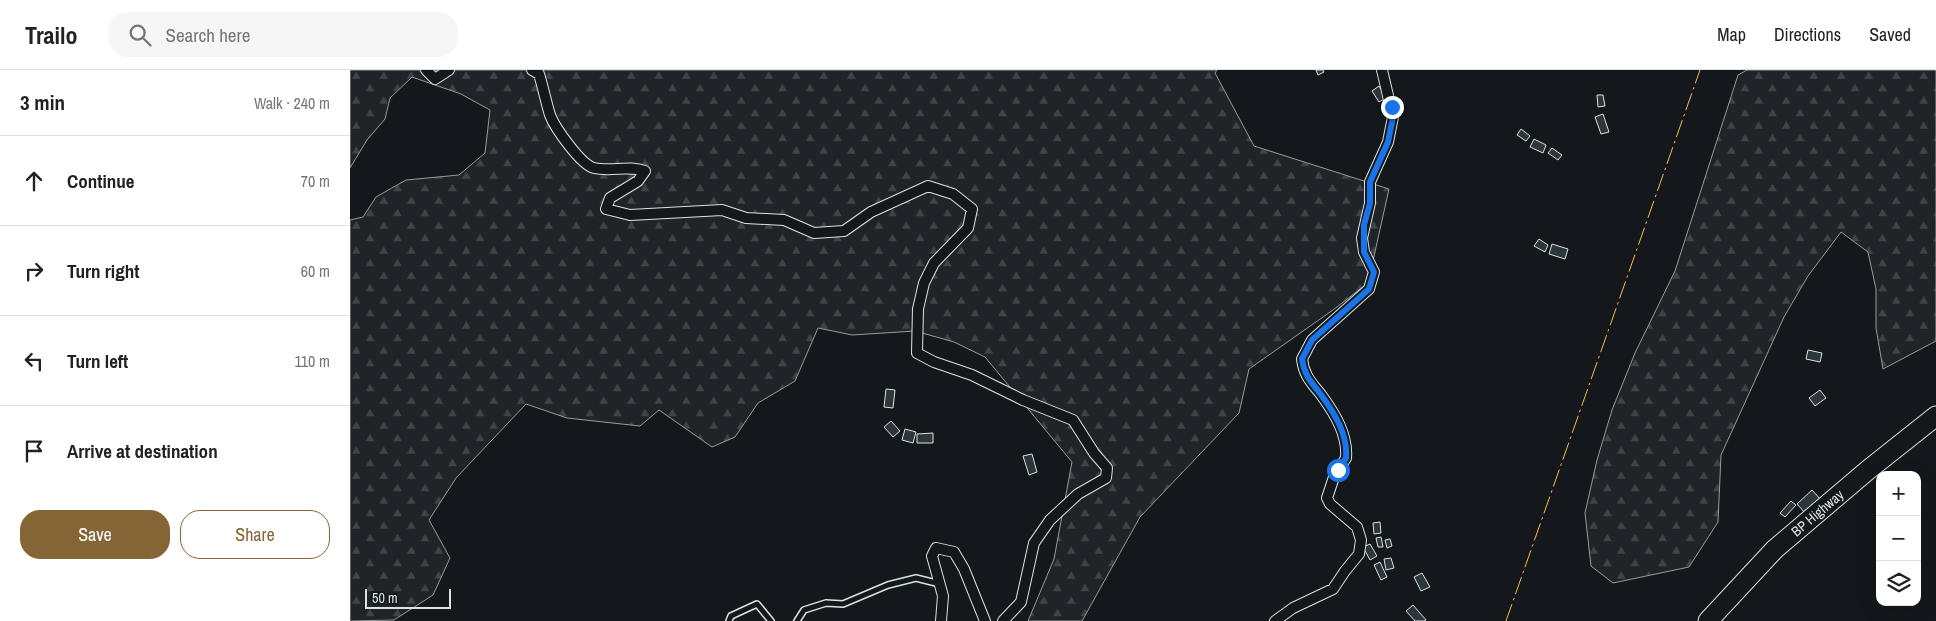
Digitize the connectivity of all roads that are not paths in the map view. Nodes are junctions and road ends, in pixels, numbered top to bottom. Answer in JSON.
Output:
{"nodes":[{"id":1,"x":426,"y":70,"type":"edge"},
{"id":2,"x":449,"y":70,"type":"edge"},
{"id":3,"x":532,"y":70,"type":"edge"},
{"id":4,"x":1382,"y":70,"type":"edge"},
{"id":5,"x":1936,"y":416,"type":"edge"},
{"id":6,"x":940,"y":584,"type":"junction"},
{"id":7,"x":729,"y":621,"type":"edge"},
{"id":8,"x":771,"y":621,"type":"edge"},
{"id":9,"x":797,"y":621,"type":"edge"},
{"id":10,"x":941,"y":621,"type":"edge"},
{"id":11,"x":985,"y":621,"type":"edge"},
{"id":12,"x":1003,"y":621,"type":"edge"},
{"id":13,"x":1275,"y":621,"type":"edge"},
{"id":14,"x":1708,"y":621,"type":"edge"}],
"edges":[{"from":1,"to":2,"type":"street"},
{"from":3,"to":12,"type":"street"},
{"from":4,"to":13,"type":"street"},
{"from":5,"to":14,"type":"highway","name":"BP Highway"},
{"from":6,"to":9,"type":"lane"},
{"from":6,"to":10,"type":"street"},
{"from":6,"to":11,"type":"street"},
{"from":7,"to":8,"type":"lane"}]}
